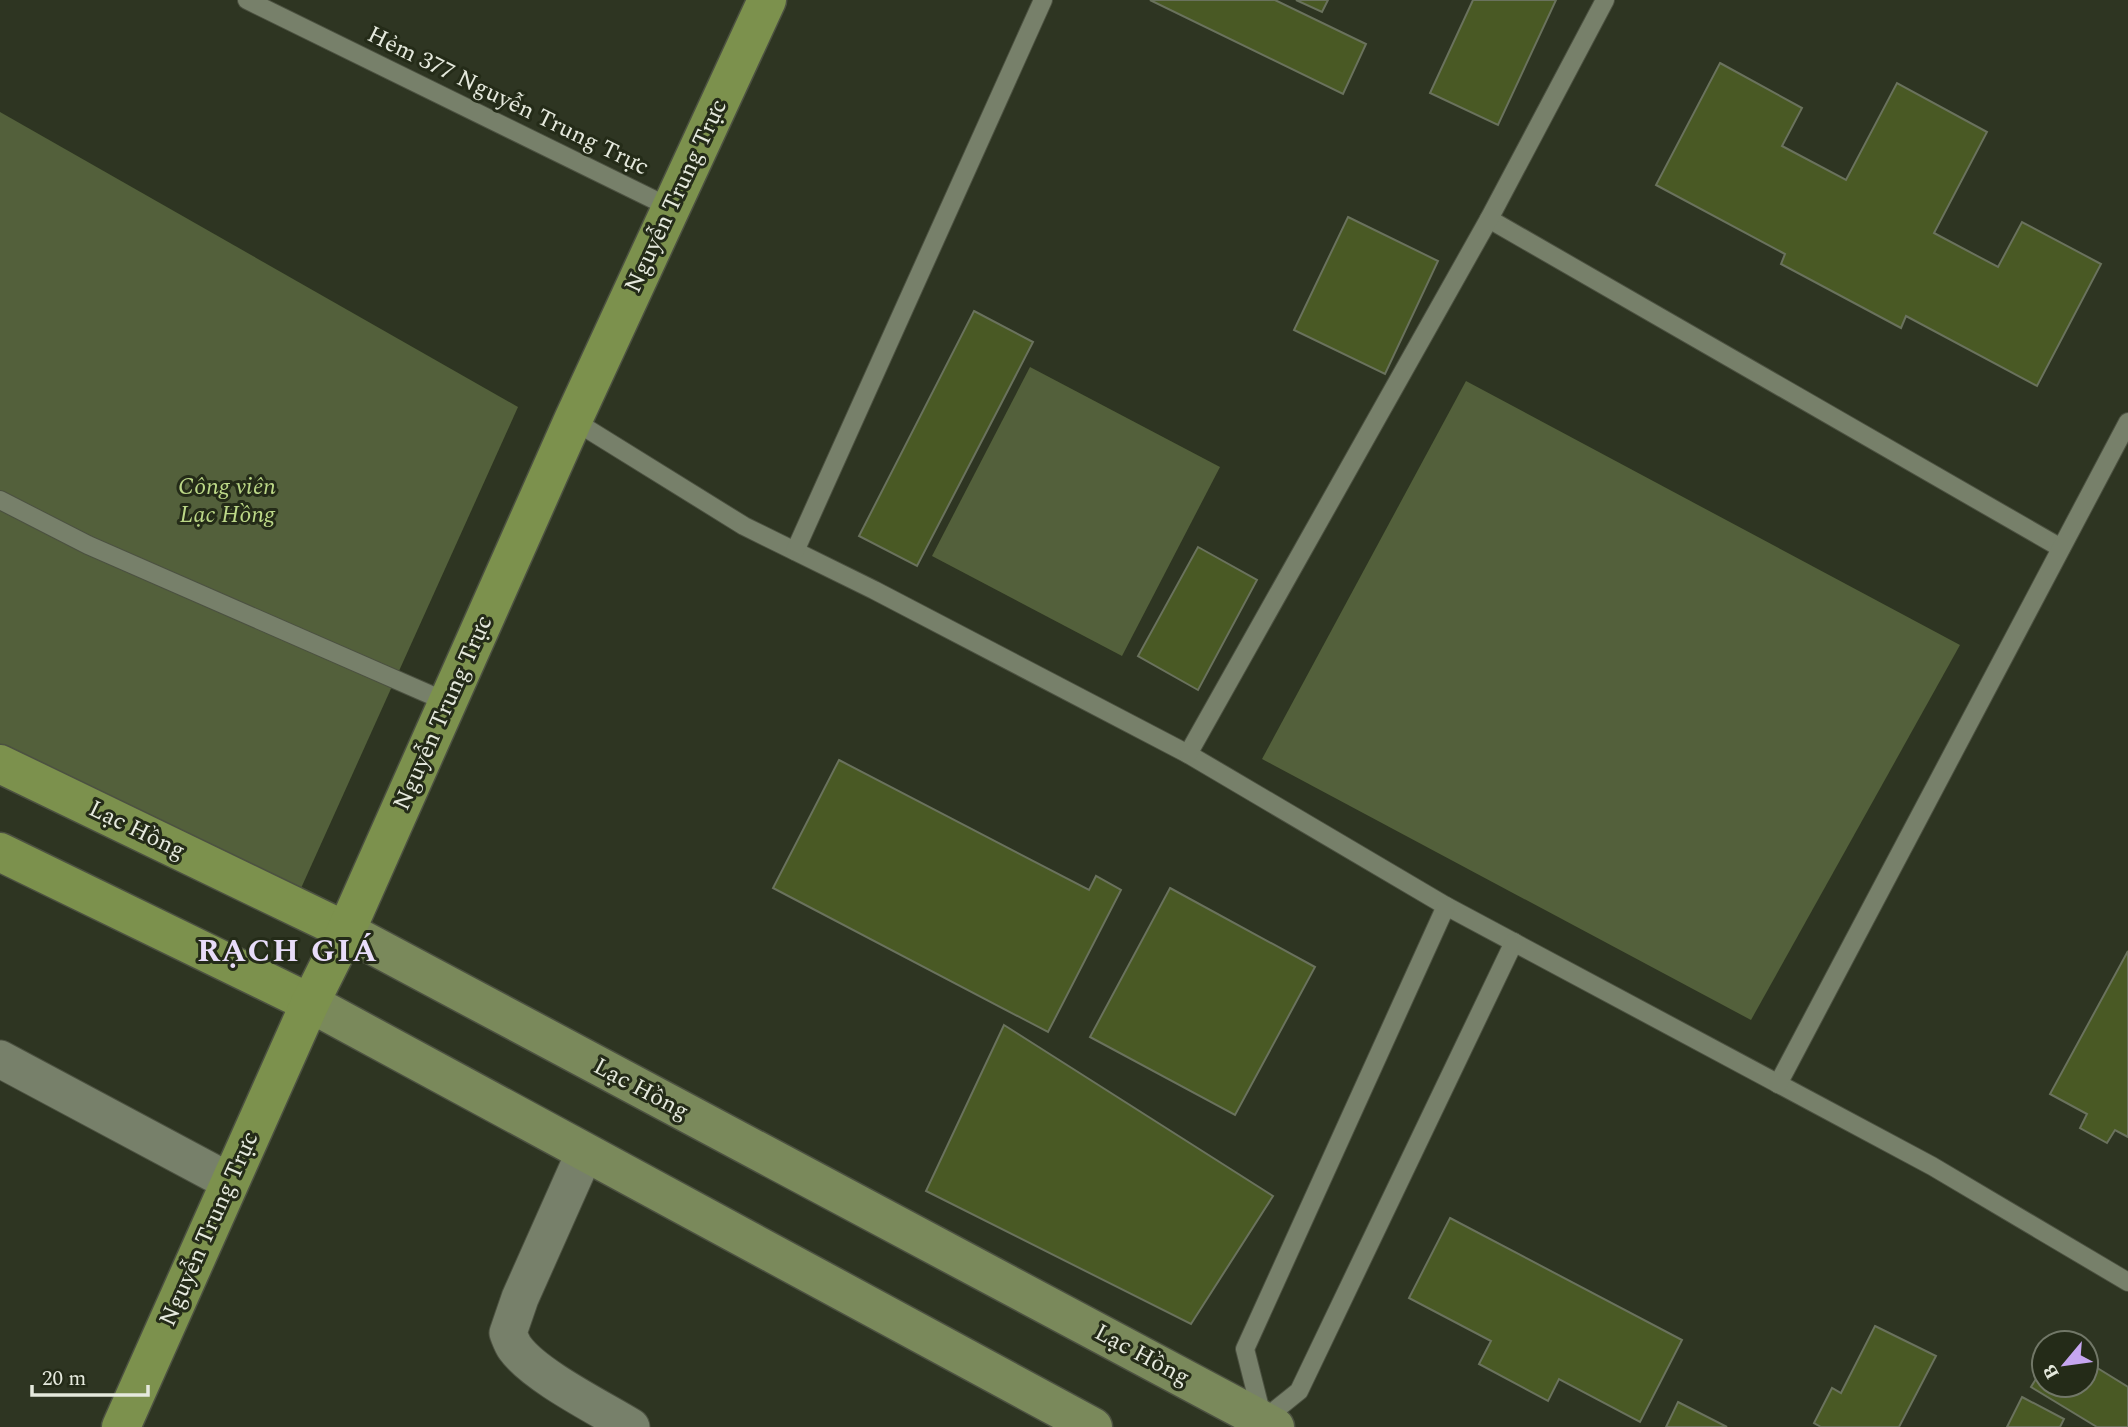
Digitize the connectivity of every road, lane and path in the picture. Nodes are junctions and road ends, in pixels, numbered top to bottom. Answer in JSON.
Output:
{"nodes":[{"id":1,"x":247,"y":0,"type":"edge"},
{"id":2,"x":767,"y":0,"type":"edge"},
{"id":3,"x":1042,"y":0,"type":"edge"},
{"id":4,"x":1605,"y":0,"type":"edge"},
{"id":5,"x":671,"y":208,"type":"junction"},
{"id":6,"x":1489,"y":219,"type":"junction"},
{"id":7,"x":573,"y":420,"type":"junction"},
{"id":8,"x":2128,"y":422,"type":"edge"},
{"id":9,"x":0,"y":500,"type":"edge"},
{"id":10,"x":2061,"y":548,"type":"junction"},
{"id":11,"x":795,"y":551,"type":"junction"},
{"id":12,"x":447,"y":702,"type":"junction"},
{"id":13,"x":1188,"y":754,"type":"junction"},
{"id":14,"x":0,"y":764,"type":"edge"},
{"id":15,"x":0,"y":852,"type":"edge"},
{"id":16,"x":1446,"y":906,"type":"junction"},
{"id":17,"x":346,"y":931,"type":"junction"},
{"id":18,"x":1514,"y":942,"type":"junction"},
{"id":19,"x":310,"y":1003,"type":"junction"},
{"id":20,"x":0,"y":1059,"type":"edge"},
{"id":21,"x":1778,"y":1084,"type":"junction"},
{"id":22,"x":585,"y":1152,"type":"junction"},
{"id":23,"x":230,"y":1182,"type":"junction"},
{"id":24,"x":2128,"y":1282,"type":"edge"},
{"id":25,"x":1266,"y":1425,"type":"edge"},
{"id":26,"x":121,"y":1427,"type":"edge"},
{"id":27,"x":631,"y":1427,"type":"edge"},
{"id":28,"x":1093,"y":1427,"type":"edge"}],
"edges":[{"from":1,"to":5,"type":"lane","name":"Hẻm 377 Nguyễn Trung Trực"},
{"from":2,"to":5,"type":"main road","name":"Nguyễn Trung Trực"},
{"from":3,"to":11,"type":"lane"},
{"from":4,"to":6,"type":"lane"},
{"from":5,"to":7,"type":"main road","name":"Nguyễn Trung Trực"},
{"from":6,"to":10,"type":"lane"},
{"from":6,"to":13,"type":"lane"},
{"from":7,"to":11,"type":"lane"},
{"from":7,"to":12,"type":"main road","name":"Nguyễn Trung Trực"},
{"from":8,"to":10,"type":"lane"},
{"from":9,"to":12,"type":"lane"},
{"from":10,"to":21,"type":"lane"},
{"from":11,"to":13,"type":"lane"},
{"from":12,"to":17,"type":"main road","name":"Nguyễn Trung Trực"},
{"from":13,"to":16,"type":"lane"},
{"from":14,"to":17,"type":"main road","name":"Lạc Hồng"},
{"from":15,"to":19,"type":"main road"},
{"from":16,"to":18,"type":"lane"},
{"from":16,"to":25,"type":"lane"},
{"from":17,"to":19,"type":"main road","name":"Nguyễn Trung Trực"},
{"from":17,"to":25,"type":"main road","name":"Lạc Hồng"},
{"from":18,"to":21,"type":"lane"},
{"from":18,"to":25,"type":"lane"},
{"from":19,"to":22,"type":"main road"},
{"from":19,"to":23,"type":"main road","name":"Nguyễn Trung Trực"},
{"from":20,"to":23,"type":"street"},
{"from":21,"to":24,"type":"lane"},
{"from":22,"to":27,"type":"street"},
{"from":22,"to":28,"type":"main road"},
{"from":23,"to":26,"type":"main road","name":"Nguyễn Trung Trực"}]}
